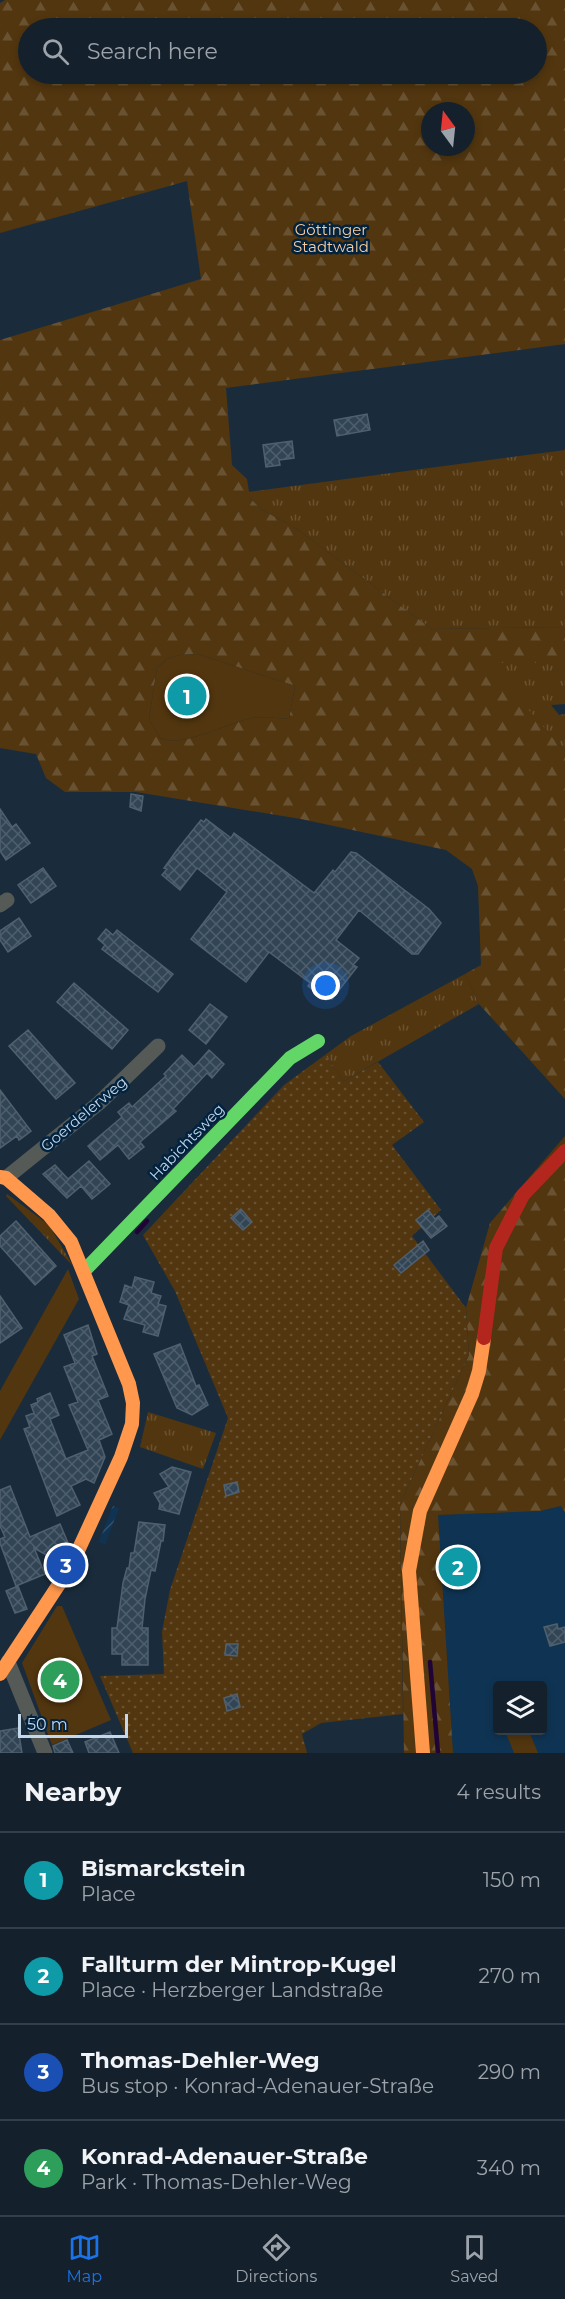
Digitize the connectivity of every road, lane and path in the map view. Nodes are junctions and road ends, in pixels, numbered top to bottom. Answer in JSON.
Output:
{"nodes":[{"id":1,"x":318,"y":1041,"type":"dead end"},
{"id":2,"x":158,"y":1046,"type":"dead end"},
{"id":3,"x":565,"y":1151,"type":"edge"},
{"id":4,"x":3,"y":1178,"type":"edge"},
{"id":5,"x":84,"y":1271,"type":"junction"},
{"id":6,"x":4,"y":1668,"type":"edge"},
{"id":7,"x":45,"y":1753,"type":"edge"},
{"id":8,"x":423,"y":1753,"type":"edge"}],
"edges":[{"from":1,"to":5,"type":"street","name":"Habichtsweg"},
{"from":2,"to":4,"type":"street","name":"Goerdelerweg"},
{"from":3,"to":8,"type":"street"},
{"from":4,"to":5,"type":"street","name":"Goerdelerweg"},
{"from":5,"to":6,"type":"street","name":"Goerdelerweg"},
{"from":6,"to":7,"type":"street"}]}
